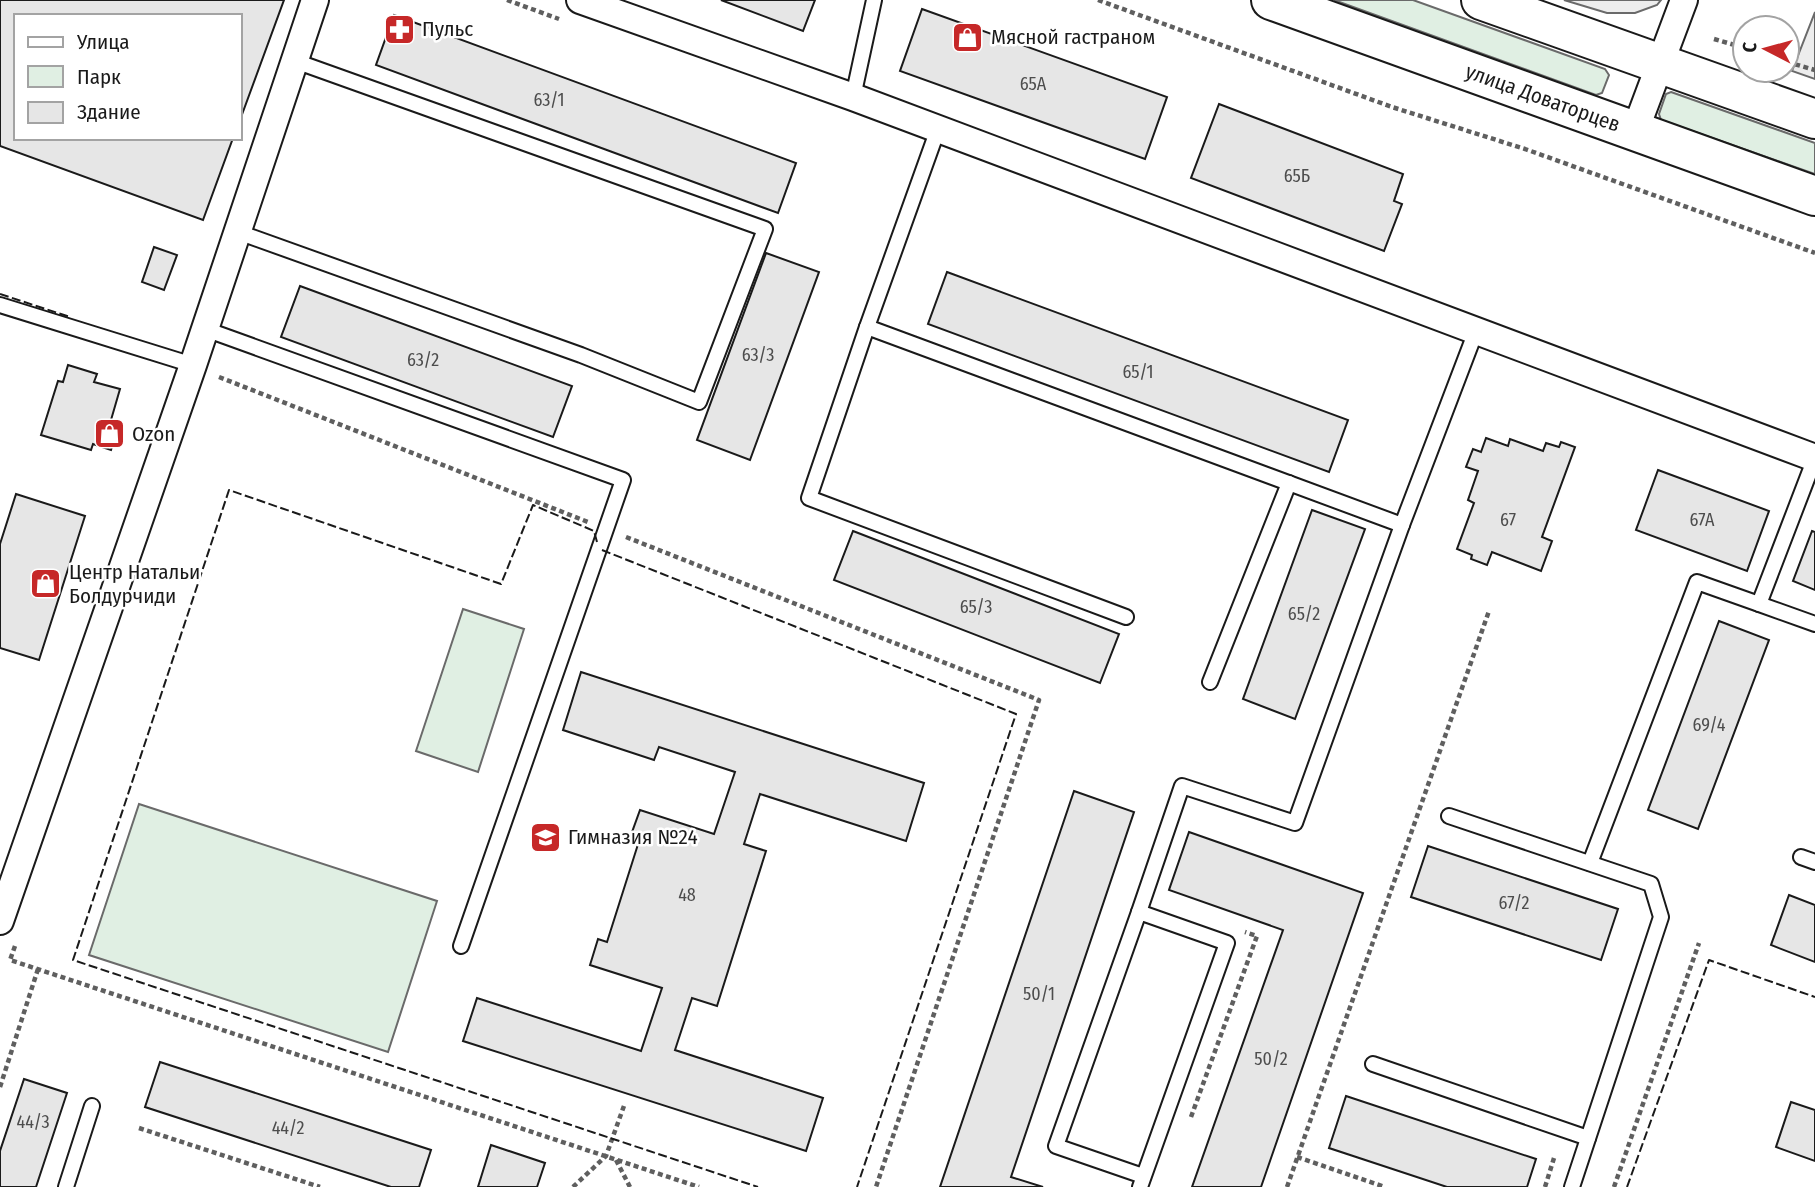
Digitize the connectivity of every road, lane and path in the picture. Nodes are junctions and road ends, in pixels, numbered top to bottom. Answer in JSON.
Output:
{"nodes":[{"id":1,"x":315,"y":0,"type":"edge"},
{"id":2,"x":580,"y":0,"type":"edge"},
{"id":3,"x":874,"y":0,"type":"edge"},
{"id":4,"x":1098,"y":0,"type":"edge"},
{"id":5,"x":1270,"y":0,"type":"edge"},
{"id":6,"x":1481,"y":0,"type":"edge"},
{"id":7,"x":1684,"y":0,"type":"edge"},
{"id":8,"x":1714,"y":39,"type":"dead end"},
{"id":9,"x":1731,"y":44,"type":"edge"},
{"id":10,"x":295,"y":61,"type":"junction"},
{"id":11,"x":1660,"y":64,"type":"junction"},
{"id":12,"x":853,"y":97,"type":"junction"},
{"id":13,"x":1815,"y":119,"type":"edge"},
{"id":14,"x":938,"y":129,"type":"junction"},
{"id":15,"x":1634,"y":131,"type":"junction"},
{"id":16,"x":1815,"y":196,"type":"edge"},
{"id":17,"x":238,"y":232,"type":"junction"},
{"id":18,"x":1815,"y":253,"type":"edge"},
{"id":19,"x":0,"y":305,"type":"edge"},
{"id":20,"x":867,"y":327,"type":"junction"},
{"id":21,"x":205,"y":328,"type":"junction"},
{"id":22,"x":1476,"y":331,"type":"junction"},
{"id":23,"x":193,"y":365,"type":"junction"},
{"id":24,"x":1815,"y":458,"type":"edge"},
{"id":25,"x":1289,"y":483,"type":"junction"},
{"id":26,"x":1402,"y":525,"type":"junction"},
{"id":27,"x":1759,"y":604,"type":"junction"},
{"id":28,"x":1489,"y":611,"type":"dead end"},
{"id":29,"x":1126,"y":617,"type":"dead end"},
{"id":30,"x":1815,"y":624,"type":"edge"},
{"id":31,"x":1210,"y":682,"type":"dead end"},
{"id":32,"x":1039,"y":700,"type":"dead end"},
{"id":33,"x":1449,"y":816,"type":"dead end"},
{"id":34,"x":1590,"y":863,"type":"junction"},
{"id":35,"x":1139,"y":912,"type":"junction"},
{"id":36,"x":9,"y":928,"type":"edge"},
{"id":37,"x":1256,"y":936,"type":"dead end"},
{"id":38,"x":1699,"y":943,"type":"dead end"},
{"id":39,"x":461,"y":946,"type":"dead end"},
{"id":40,"x":38,"y":969,"type":"junction"},
{"id":41,"x":1373,"y":1064,"type":"dead end"},
{"id":42,"x":0,"y":1087,"type":"edge"},
{"id":43,"x":625,"y":1103,"type":"dead end"},
{"id":44,"x":92,"y":1106,"type":"dead end"},
{"id":45,"x":1189,"y":1124,"type":"dead end"},
{"id":46,"x":139,"y":1128,"type":"dead end"},
{"id":47,"x":1588,"y":1138,"type":"junction"},
{"id":48,"x":606,"y":1156,"type":"junction"},
{"id":49,"x":1297,"y":1157,"type":"junction"},
{"id":50,"x":1554,"y":1158,"type":"dead end"},
{"id":51,"x":616,"y":1160,"type":"junction"},
{"id":52,"x":1141,"y":1182,"type":"edge"},
{"id":53,"x":66,"y":1187,"type":"edge"},
{"id":54,"x":320,"y":1187,"type":"edge"},
{"id":55,"x":573,"y":1187,"type":"edge"},
{"id":56,"x":630,"y":1187,"type":"edge"},
{"id":57,"x":699,"y":1187,"type":"edge"},
{"id":58,"x":876,"y":1187,"type":"edge"},
{"id":59,"x":1287,"y":1187,"type":"edge"},
{"id":60,"x":1385,"y":1187,"type":"edge"},
{"id":61,"x":1545,"y":1187,"type":"edge"},
{"id":62,"x":1572,"y":1187,"type":"edge"},
{"id":63,"x":1614,"y":1187,"type":"edge"}],
"edges":[{"from":1,"to":10,"type":"street"},
{"from":2,"to":12,"type":"street"},
{"from":3,"to":12,"type":"lane"},
{"from":4,"to":18,"type":"path"},
{"from":5,"to":15,"type":"main road","name":"улица Доваторцев"},
{"from":6,"to":11,"type":"main road"},
{"from":7,"to":11,"type":"street"},
{"from":8,"to":9,"type":"path"},
{"from":10,"to":17,"type":"street"},
{"from":10,"to":17,"type":"lane"},
{"from":11,"to":13,"type":"main road"},
{"from":11,"to":15,"type":"street"},
{"from":12,"to":14,"type":"street"},
{"from":14,"to":20,"type":"lane"},
{"from":14,"to":22,"type":"street"},
{"from":15,"to":16,"type":"main road","name":"улица Доваторцев"},
{"from":17,"to":21,"type":"street"},
{"from":19,"to":23,"type":"lane"},
{"from":20,"to":25,"type":"lane"},
{"from":20,"to":29,"type":"lane"},
{"from":21,"to":23,"type":"street"},
{"from":21,"to":39,"type":"lane"},
{"from":22,"to":24,"type":"street"},
{"from":22,"to":26,"type":"lane"},
{"from":23,"to":36,"type":"street"},
{"from":24,"to":27,"type":"lane"},
{"from":25,"to":26,"type":"lane"},
{"from":25,"to":31,"type":"lane"},
{"from":26,"to":35,"type":"lane"},
{"from":27,"to":30,"type":"lane"},
{"from":27,"to":34,"type":"lane"},
{"from":28,"to":49,"type":"path"},
{"from":32,"to":58,"type":"path"},
{"from":33,"to":34,"type":"lane"},
{"from":34,"to":47,"type":"lane"},
{"from":35,"to":52,"type":"lane"},
{"from":35,"to":52,"type":"lane"},
{"from":36,"to":40,"type":"path"},
{"from":37,"to":45,"type":"path"},
{"from":38,"to":63,"type":"path"},
{"from":40,"to":42,"type":"path"},
{"from":40,"to":48,"type":"path"},
{"from":41,"to":47,"type":"lane"},
{"from":43,"to":48,"type":"path"},
{"from":44,"to":53,"type":"lane"},
{"from":46,"to":54,"type":"path"},
{"from":47,"to":62,"type":"lane"},
{"from":48,"to":51,"type":"path"},
{"from":48,"to":55,"type":"path"},
{"from":49,"to":59,"type":"path"},
{"from":49,"to":60,"type":"path"},
{"from":50,"to":61,"type":"path"},
{"from":51,"to":56,"type":"path"},
{"from":51,"to":57,"type":"path"}]}
